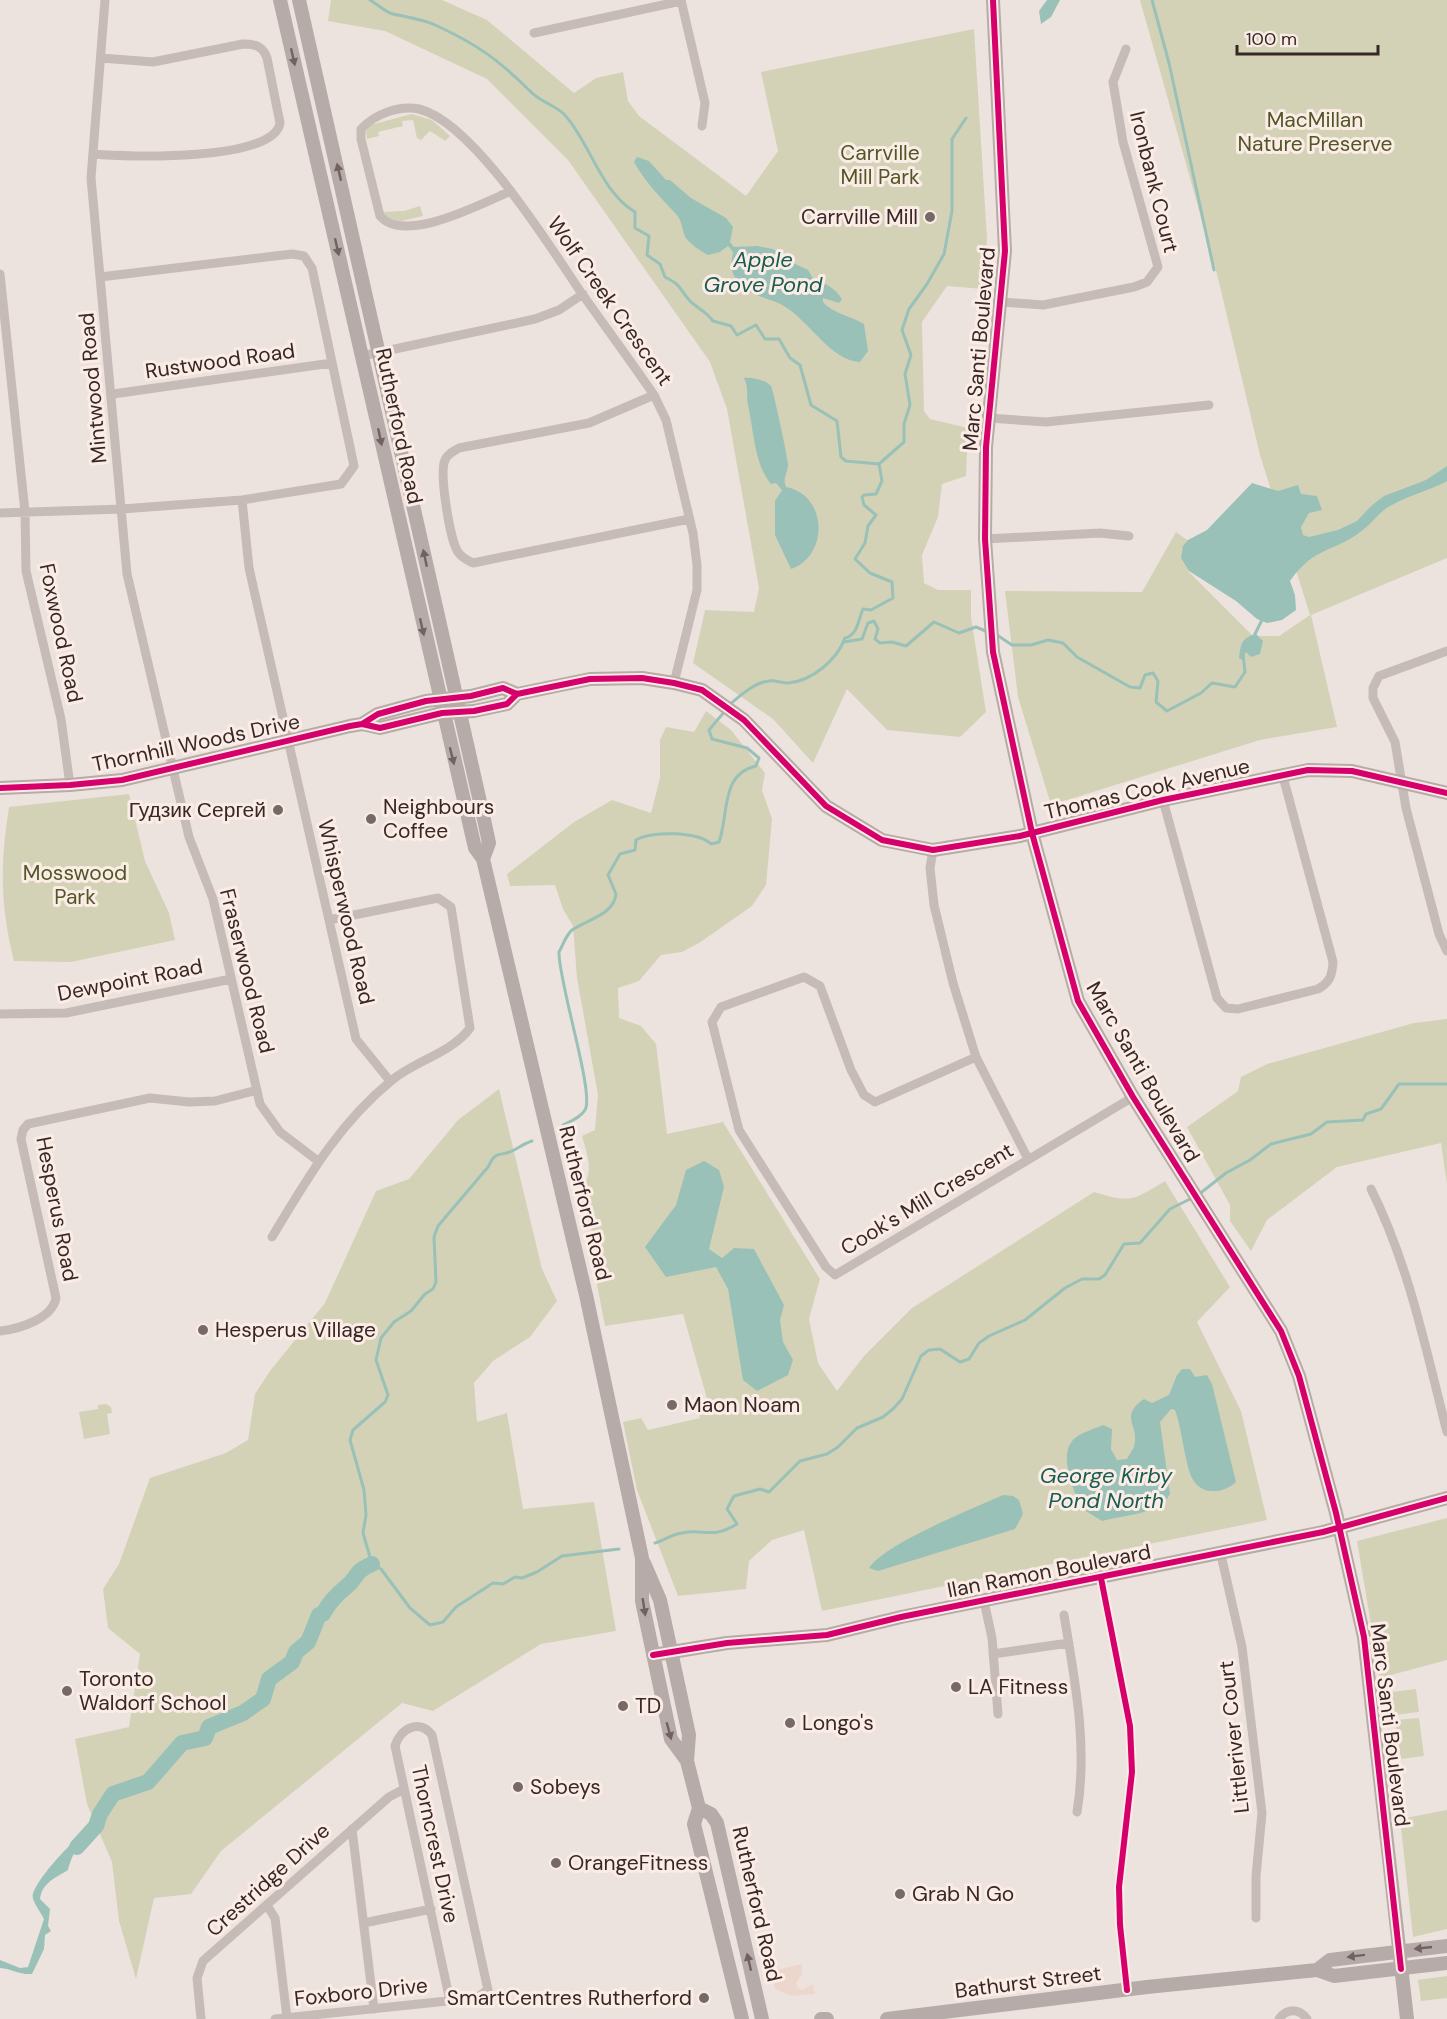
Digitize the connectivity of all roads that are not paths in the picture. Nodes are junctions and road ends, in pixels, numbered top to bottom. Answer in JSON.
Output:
{"nodes":[{"id":1,"x":105,"y":0,"type":"edge"},
{"id":2,"x":280,"y":0,"type":"edge"},
{"id":3,"x":299,"y":0,"type":"edge"},
{"id":4,"x":681,"y":0,"type":"edge"},
{"id":5,"x":993,"y":0,"type":"edge"},
{"id":6,"x":534,"y":33,"type":"dead end"},
{"id":7,"x":1126,"y":49,"type":"dead end"},
{"id":8,"x":101,"y":58,"type":"junction"},
{"id":9,"x":702,"y":126,"type":"dead end"},
{"id":10,"x":94,"y":154,"type":"junction"},
{"id":11,"x":512,"y":191,"type":"junction"},
{"id":12,"x":0,"y":274,"type":"edge"},
{"id":13,"x":100,"y":277,"type":"junction"},
{"id":14,"x":583,"y":294,"type":"junction"},
{"id":15,"x":1000,"y":302,"type":"junction"},
{"id":16,"x":380,"y":352,"type":"junction"},
{"id":17,"x":362,"y":356,"type":"junction"},
{"id":18,"x":332,"y":363,"type":"junction"},
{"id":19,"x":113,"y":394,"type":"junction"},
{"id":20,"x":654,"y":394,"type":"junction"},
{"id":21,"x":1209,"y":405,"type":"dead end"},
{"id":22,"x":988,"y":418,"type":"junction"},
{"id":23,"x":242,"y":500,"type":"junction"},
{"id":24,"x":122,"y":509,"type":"junction"},
{"id":25,"x":25,"y":512,"type":"junction"},
{"id":26,"x":0,"y":513,"type":"edge"},
{"id":27,"x":689,"y":519,"type":"junction"},
{"id":28,"x":1129,"y":536,"type":"dead end"},
{"id":29,"x":985,"y":539,"type":"junction"},
{"id":30,"x":1447,"y":651,"type":"edge"},
{"id":31,"x":674,"y":683,"type":"junction"},
{"id":32,"x":517,"y":694,"type":"junction"},
{"id":33,"x":457,"y":697,"type":"junction"},
{"id":34,"x":441,"y":706,"type":"junction"},
{"id":35,"x":460,"y":712,"type":"junction"},
{"id":36,"x":288,"y":740,"type":"junction"},
{"id":37,"x":173,"y":768,"type":"junction"},
{"id":38,"x":1282,"y":773,"type":"junction"},
{"id":39,"x":1402,"y":780,"type":"junction"},
{"id":40,"x":70,"y":785,"type":"junction"},
{"id":41,"x":0,"y":788,"type":"edge"},
{"id":42,"x":1447,"y":793,"type":"edge"},
{"id":43,"x":1163,"y":800,"type":"junction"},
{"id":44,"x":1032,"y":833,"type":"junction"},
{"id":45,"x":933,"y":850,"type":"junction"},
{"id":46,"x":483,"y":859,"type":"junction"},
{"id":47,"x":329,"y":920,"type":"junction"},
{"id":48,"x":1447,"y":951,"type":"edge"},
{"id":49,"x":231,"y":979,"type":"junction"},
{"id":50,"x":0,"y":1014,"type":"edge"},
{"id":51,"x":976,"y":1057,"type":"junction"},
{"id":52,"x":390,"y":1081,"type":"junction"},
{"id":53,"x":257,"y":1090,"type":"junction"},
{"id":54,"x":1133,"y":1097,"type":"junction"},
{"id":55,"x":1028,"y":1159,"type":"junction"},
{"id":56,"x":318,"y":1161,"type":"junction"},
{"id":57,"x":1371,"y":1189,"type":"dead end"},
{"id":58,"x":272,"y":1238,"type":"dead end"},
{"id":59,"x":0,"y":1331,"type":"edge"},
{"id":60,"x":1447,"y":1432,"type":"edge"},
{"id":61,"x":1447,"y":1498,"type":"edge"},
{"id":62,"x":1339,"y":1528,"type":"junction"},
{"id":63,"x":1221,"y":1555,"type":"junction"},
{"id":64,"x":642,"y":1558,"type":"junction"},
{"id":65,"x":1101,"y":1578,"type":"junction"},
{"id":66,"x":984,"y":1601,"type":"junction"},
{"id":67,"x":1064,"y":1616,"type":"dead end"},
{"id":68,"x":1069,"y":1643,"type":"junction"},
{"id":69,"x":670,"y":1651,"type":"junction"},
{"id":70,"x":993,"y":1654,"type":"junction"},
{"id":71,"x":653,"y":1655,"type":"junction"},
{"id":72,"x":998,"y":1714,"type":"dead end"},
{"id":73,"x":432,"y":1735,"type":"joint"},
{"id":74,"x":687,"y":1761,"type":"junction"},
{"id":75,"x":404,"y":1789,"type":"junction"},
{"id":76,"x":699,"y":1808,"type":"junction"},
{"id":77,"x":1077,"y":1812,"type":"dead end"},
{"id":78,"x":352,"y":1829,"type":"junction"},
{"id":79,"x":268,"y":1907,"type":"junction"},
{"id":80,"x":430,"y":1909,"type":"junction"},
{"id":81,"x":1256,"y":1918,"type":"dead end"},
{"id":82,"x":364,"y":1923,"type":"junction"},
{"id":83,"x":1447,"y":1946,"type":"edge"},
{"id":84,"x":1400,"y":1951,"type":"junction"},
{"id":85,"x":1447,"y":1963,"type":"edge"},
{"id":86,"x":1401,"y":1969,"type":"junction"},
{"id":87,"x":1317,"y":1970,"type":"junction"},
{"id":88,"x":1127,"y":1990,"type":"junction"},
{"id":89,"x":450,"y":2001,"type":"junction"},
{"id":90,"x":374,"y":2009,"type":"junction"},
{"id":91,"x":344,"y":2016,"type":"edge"},
{"id":92,"x":287,"y":2018,"type":"edge"},
{"id":93,"x":201,"y":2019,"type":"edge"},
{"id":94,"x":275,"y":2019,"type":"edge"},
{"id":95,"x":742,"y":2019,"type":"edge"},
{"id":96,"x":762,"y":2019,"type":"edge"},
{"id":97,"x":822,"y":2019,"type":"edge"},
{"id":98,"x":827,"y":2019,"type":"edge"},
{"id":99,"x":887,"y":2019,"type":"edge"},
{"id":100,"x":1279,"y":2019,"type":"edge"},
{"id":101,"x":1307,"y":2019,"type":"edge"},
{"id":102,"x":1407,"y":2019,"type":"edge"}],
"edges":[{"from":1,"to":8,"type":"street","name":"Mintwood Road"},
{"from":2,"to":17,"type":"street","name":"Rutherford Road","one_way":true},
{"from":16,"to":3,"type":"street","name":"Rutherford Road","one_way":true},
{"from":4,"to":6,"type":"street"},
{"from":4,"to":9,"type":"street"},
{"from":5,"to":15,"type":"street","name":"Marc Santi Boulevard"},
{"from":7,"to":15,"type":"street","name":"Ironbank Court"},
{"from":8,"to":10,"type":"street","name":"Mintwood Road"},
{"from":8,"to":10,"type":"street"},
{"from":10,"to":13,"type":"street","name":"Mintwood Road"},
{"from":11,"to":11,"type":"street","name":"Wolf Creek Crescent"},
{"from":11,"to":14,"type":"street","name":"Wolf Creek Crescent"},
{"from":12,"to":25,"type":"street","name":"Foxwood Road"},
{"from":13,"to":18,"type":"street"},
{"from":13,"to":19,"type":"street","name":"Mintwood Road"},
{"from":14,"to":16,"type":"street"},
{"from":14,"to":20,"type":"street","name":"Wolf Creek Crescent"},
{"from":15,"to":22,"type":"street","name":"Marc Santi Boulevard"},
{"from":16,"to":17,"type":"street"},
{"from":33,"to":16,"type":"street","name":"Rutherford Road","one_way":true},
{"from":17,"to":34,"type":"street","name":"Rutherford Road","one_way":true},
{"from":18,"to":19,"type":"street","name":"Rustwood Road"},
{"from":18,"to":23,"type":"street"},
{"from":19,"to":24,"type":"street","name":"Mintwood Road"},
{"from":20,"to":27,"type":"street","name":"Wolf Creek Crescent"},
{"from":20,"to":27,"type":"street"},
{"from":21,"to":22,"type":"street"},
{"from":22,"to":29,"type":"street","name":"Marc Santi Boulevard"},
{"from":23,"to":24,"type":"street"},
{"from":23,"to":36,"type":"street","name":"Whisperwood Road"},
{"from":24,"to":25,"type":"street"},
{"from":24,"to":37,"type":"street","name":"Mintwood Road"},
{"from":25,"to":26,"type":"street"},
{"from":25,"to":40,"type":"street","name":"Foxwood Road"},
{"from":27,"to":31,"type":"street","name":"Wolf Creek Crescent"},
{"from":28,"to":29,"type":"street"},
{"from":29,"to":44,"type":"street","name":"Marc Santi Boulevard"},
{"from":30,"to":39,"type":"street"},
{"from":31,"to":32,"type":"street","name":"Thomas Cook Avenue"},
{"from":31,"to":45,"type":"street","name":"Thomas Cook Avenue"},
{"from":32,"to":33,"type":"street","name":"Thomas Cook Avenue"},
{"from":32,"to":35,"type":"street","name":"Thomas Cook Avenue"},
{"from":33,"to":34,"type":"street","name":"Thomas Cook Avenue"},
{"from":33,"to":35,"type":"street","name":"Rutherford Road"},
{"from":34,"to":35,"type":"street","name":"Thomas Cook Avenue"},
{"from":34,"to":36,"type":"street","name":"Thornhill Woods Drive"},
{"from":34,"to":46,"type":"street","name":"Rutherford Road","one_way":true},
{"from":35,"to":46,"type":"street","name":"Rutherford Road"},
{"from":36,"to":37,"type":"street","name":"Thornhill Woods Drive"},
{"from":36,"to":47,"type":"street","name":"Whisperwood Road"},
{"from":37,"to":40,"type":"street","name":"Thornhill Woods Drive"},
{"from":37,"to":49,"type":"street","name":"Fraserwood Road"},
{"from":38,"to":39,"type":"street","name":"Thomas Cook Avenue"},
{"from":38,"to":43,"type":"street","name":"Thomas Cook Avenue"},
{"from":38,"to":43,"type":"street"},
{"from":39,"to":42,"type":"street","name":"Thomas Cook Avenue"},
{"from":39,"to":48,"type":"street"},
{"from":40,"to":41,"type":"street","name":"Thornhill Woods Drive"},
{"from":43,"to":44,"type":"street","name":"Thomas Cook Avenue"},
{"from":44,"to":45,"type":"street","name":"Thomas Cook Avenue"},
{"from":44,"to":54,"type":"street","name":"Marc Santi Boulevard"},
{"from":45,"to":51,"type":"street"},
{"from":46,"to":64,"type":"street","name":"Rutherford Road"},
{"from":47,"to":52,"type":"street","name":"Whisperwood Road"},
{"from":47,"to":52,"type":"street"},
{"from":49,"to":50,"type":"street","name":"Dewpoint Road"},
{"from":49,"to":53,"type":"street","name":"Fraserwood Road"},
{"from":51,"to":55,"type":"street"},
{"from":51,"to":55,"type":"street","name":"Cook's Mill Crescent"},
{"from":52,"to":56,"type":"street"},
{"from":53,"to":56,"type":"street","name":"Fraserwood Road"},
{"from":53,"to":59,"type":"street","name":"Hesperus Road"},
{"from":54,"to":55,"type":"street","name":"Cook's Mill Crescent"},
{"from":54,"to":62,"type":"street","name":"Marc Santi Boulevard"},
{"from":56,"to":58,"type":"street"},
{"from":57,"to":60,"type":"street"},
{"from":61,"to":62,"type":"street","name":"Ilan Ramon Boulevard"},
{"from":62,"to":63,"type":"street","name":"Ilan Ramon Boulevard"},
{"from":62,"to":84,"type":"street","name":"Marc Santi Boulevard"},
{"from":63,"to":65,"type":"street","name":"Ilan Ramon Boulevard"},
{"from":63,"to":81,"type":"street","name":"Littleriver Court"},
{"from":64,"to":69,"type":"street","name":"Rutherford Road"},
{"from":64,"to":71,"type":"street","name":"Rutherford Road","one_way":true},
{"from":65,"to":66,"type":"street","name":"Ilan Ramon Boulevard"},
{"from":65,"to":88,"type":"street"},
{"from":66,"to":69,"type":"street","name":"Ilan Ramon Boulevard"},
{"from":66,"to":70,"type":"street"},
{"from":67,"to":68,"type":"street"},
{"from":68,"to":70,"type":"street"},
{"from":68,"to":77,"type":"street"},
{"from":69,"to":71,"type":"street","name":"Ilan Ramon Boulevard"},
{"from":69,"to":74,"type":"street","name":"Rutherford Road"},
{"from":70,"to":72,"type":"street"},
{"from":71,"to":74,"type":"street","name":"Rutherford Road","one_way":true},
{"from":73,"to":75,"type":"street","name":"Thorncrest Drive"},
{"from":73,"to":89,"type":"street","name":"Foxboro Drive"},
{"from":74,"to":76,"type":"street","name":"Rutherford Road"},
{"from":75,"to":78,"type":"street","name":"Crestridge Drive"},
{"from":75,"to":80,"type":"street","name":"Thorncrest Drive"},
{"from":76,"to":95,"type":"street","name":"Rutherford Road"},
{"from":96,"to":76,"type":"street","name":"Rutherford Road","one_way":true},
{"from":78,"to":79,"type":"street","name":"Crestridge Drive"},
{"from":78,"to":82,"type":"street"},
{"from":79,"to":92,"type":"street"},
{"from":79,"to":93,"type":"street","name":"Crestridge Drive"},
{"from":80,"to":82,"type":"street"},
{"from":80,"to":89,"type":"street","name":"Thorncrest Drive"},
{"from":82,"to":90,"type":"street"},
{"from":83,"to":84,"type":"street","name":"Bathurst Street","one_way":true},
{"from":84,"to":86,"type":"street","name":"Marc Santi Boulevard"},
{"from":84,"to":87,"type":"street","name":"Bathurst Street","one_way":true},
{"from":85,"to":86,"type":"street","name":"Bathurst Street"},
{"from":86,"to":87,"type":"street","name":"Bathurst Street"},
{"from":86,"to":102,"type":"street","name":"Marc Santi Boulevard"},
{"from":87,"to":88,"type":"street","name":"Bathurst Street"},
{"from":88,"to":99,"type":"street","name":"Bathurst Street"},
{"from":89,"to":90,"type":"street","name":"Foxboro Drive"},
{"from":90,"to":91,"type":"street","name":"Foxboro Drive"},
{"from":91,"to":92,"type":"street","name":"Foxboro Drive"},
{"from":92,"to":94,"type":"street","name":"Foxboro Drive"},
{"from":97,"to":98,"type":"street"},
{"from":100,"to":101,"type":"street"}]}
